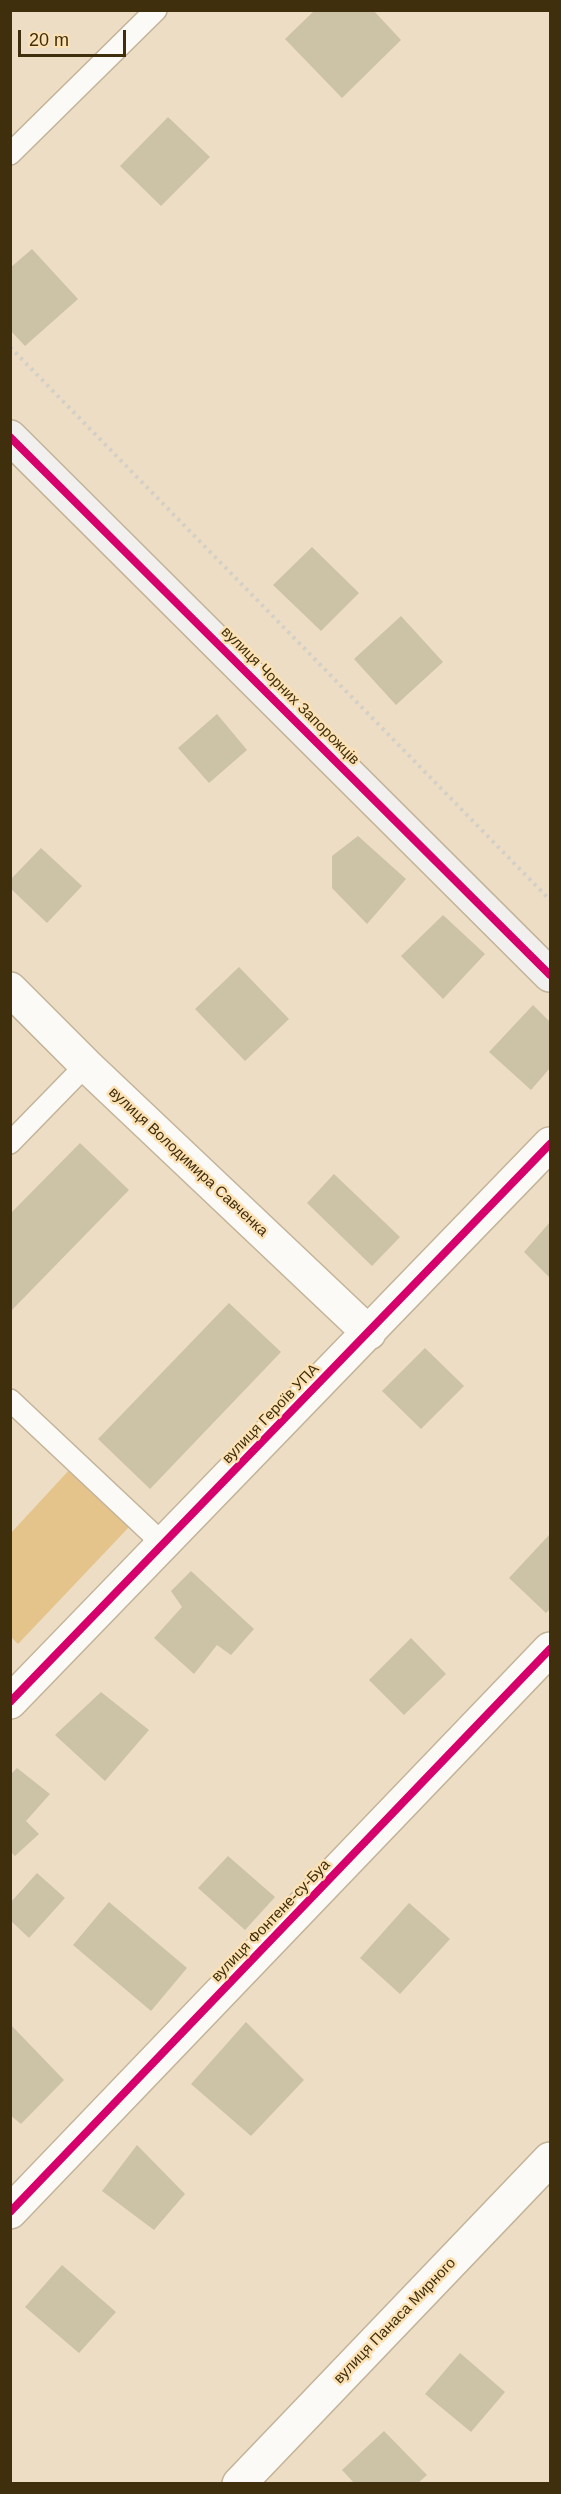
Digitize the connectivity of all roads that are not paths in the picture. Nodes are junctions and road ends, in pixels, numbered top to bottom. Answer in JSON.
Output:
{"nodes":[{"id":1,"x":156,"y":10,"type":"edge"},
{"id":2,"x":10,"y":154,"type":"edge"},
{"id":3,"x":10,"y":437,"type":"edge"},
{"id":4,"x":550,"y":975,"type":"edge"},
{"id":5,"x":10,"y":989,"type":"edge"},
{"id":6,"x":86,"y":1065,"type":"junction"},
{"id":7,"x":10,"y":1143,"type":"edge"},
{"id":8,"x":550,"y":1144,"type":"edge"},
{"id":9,"x":369,"y":1332,"type":"junction"},
{"id":10,"x":10,"y":1400,"type":"edge"},
{"id":11,"x":162,"y":1544,"type":"junction"},
{"id":12,"x":550,"y":1649,"type":"edge"},
{"id":13,"x":10,"y":1702,"type":"edge"},
{"id":14,"x":550,"y":2159,"type":"edge"},
{"id":15,"x":10,"y":2212,"type":"edge"},
{"id":16,"x":239,"y":2484,"type":"edge"}],
"edges":[{"from":1,"to":2,"type":"lane"},
{"from":3,"to":4,"type":"street","name":"вулиця Чорних Запорожців"},
{"from":5,"to":6,"type":"street","name":"вулиця Володимира Савченка"},
{"from":6,"to":7,"type":"lane"},
{"from":6,"to":9,"type":"street","name":"вулиця Володимира Савченка"},
{"from":8,"to":9,"type":"street","name":"вулиця Героїв УПА"},
{"from":9,"to":11,"type":"street","name":"вулиця Героїв УПА"},
{"from":10,"to":11,"type":"lane"},
{"from":11,"to":13,"type":"street","name":"вулиця Героїв УПА"},
{"from":12,"to":15,"type":"street","name":"вулиця Фонтене-су-Буа"},
{"from":14,"to":16,"type":"street","name":"вулиця Панаса Мирного"}]}
